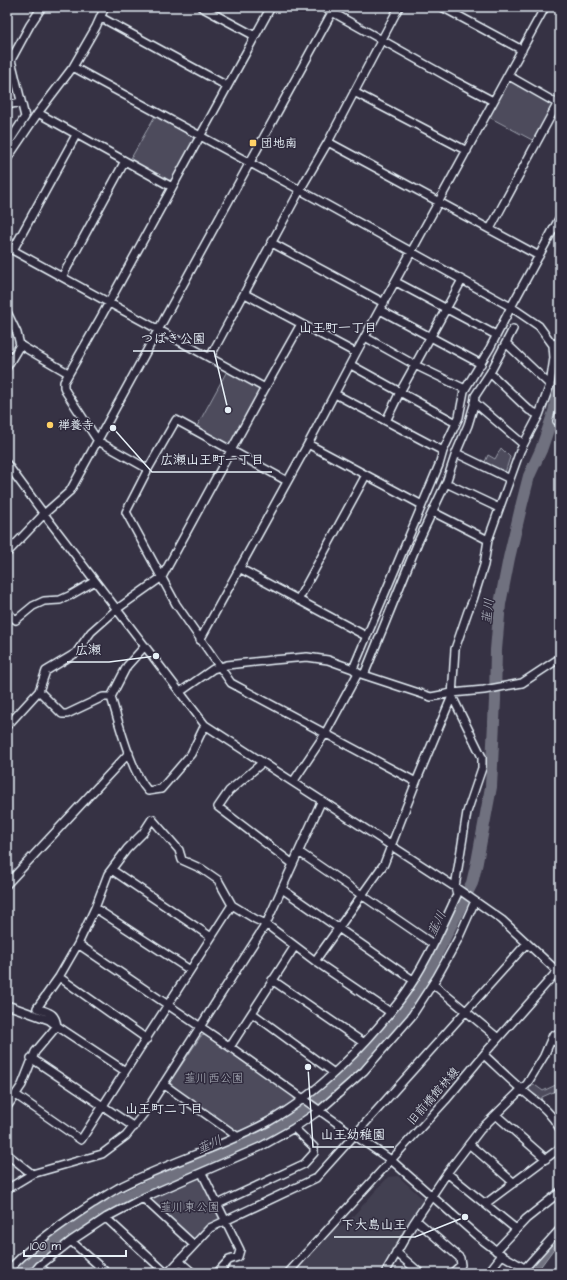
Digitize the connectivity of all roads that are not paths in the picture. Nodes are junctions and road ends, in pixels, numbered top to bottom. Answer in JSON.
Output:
{"nodes":[{"id":1,"x":42,"y":7,"type":"edge"},
{"id":2,"x":104,"y":7,"type":"edge"},
{"id":3,"x":201,"y":7,"type":"edge"},
{"id":4,"x":271,"y":7,"type":"edge"},
{"id":5,"x":323,"y":7,"type":"edge"},
{"id":6,"x":398,"y":7,"type":"edge"},
{"id":7,"x":442,"y":7,"type":"edge"},
{"id":8,"x":545,"y":7,"type":"edge"},
{"id":9,"x":333,"y":10,"type":"edge"},
{"id":10,"x":100,"y":17,"type":"junction"},
{"id":11,"x":255,"y":36,"type":"junction"},
{"id":12,"x":382,"y":39,"type":"junction"},
{"id":13,"x":522,"y":50,"type":"junction"},
{"id":14,"x":9,"y":60,"type":"edge"},
{"id":15,"x":73,"y":67,"type":"junction"},
{"id":16,"x":509,"y":76,"type":"junction"},
{"id":17,"x":227,"y":86,"type":"junction"},
{"id":18,"x":354,"y":92,"type":"junction"},
{"id":19,"x":493,"y":101,"type":"junction"},
{"id":20,"x":21,"y":102,"type":"junction"},
{"id":21,"x":559,"y":102,"type":"edge"},
{"id":22,"x":7,"y":105,"type":"edge"},
{"id":23,"x":38,"y":114,"type":"junction"},
{"id":24,"x":76,"y":135,"type":"junction"},
{"id":25,"x":200,"y":136,"type":"junction"},
{"id":26,"x":328,"y":142,"type":"junction"},
{"id":27,"x":7,"y":146,"type":"edge"},
{"id":28,"x":466,"y":151,"type":"junction"},
{"id":29,"x":7,"y":159,"type":"edge"},
{"id":30,"x":125,"y":161,"type":"junction"},
{"id":31,"x":250,"y":163,"type":"junction"},
{"id":32,"x":172,"y":187,"type":"junction"},
{"id":33,"x":300,"y":190,"type":"junction"},
{"id":34,"x":440,"y":202,"type":"junction"},
{"id":35,"x":560,"y":217,"type":"edge"},
{"id":36,"x":490,"y":229,"type":"junction"},
{"id":37,"x":272,"y":243,"type":"junction"},
{"id":38,"x":10,"y":249,"type":"edge"},
{"id":39,"x":412,"y":252,"type":"junction"},
{"id":40,"x":539,"y":256,"type":"junction"},
{"id":41,"x":62,"y":277,"type":"junction"},
{"id":42,"x":462,"y":280,"type":"junction"},
{"id":43,"x":396,"y":282,"type":"junction"},
{"id":44,"x":245,"y":294,"type":"junction"},
{"id":45,"x":109,"y":302,"type":"junction"},
{"id":46,"x":384,"y":303,"type":"junction"},
{"id":47,"x":511,"y":307,"type":"junction"},
{"id":48,"x":446,"y":309,"type":"junction"},
{"id":49,"x":380,"y":310,"type":"junction"},
{"id":50,"x":7,"y":312,"type":"edge"},
{"id":51,"x":301,"y":324,"type":"junction"},
{"id":52,"x":513,"y":329,"type":"dead end"},
{"id":53,"x":158,"y":331,"type":"junction"},
{"id":54,"x":496,"y":335,"type":"junction"},
{"id":55,"x":431,"y":336,"type":"junction"},
{"id":56,"x":365,"y":337,"type":"junction"},
{"id":57,"x":560,"y":340,"type":"edge"},
{"id":58,"x":506,"y":343,"type":"junction"},
{"id":59,"x":20,"y":345,"type":"junction"},
{"id":60,"x":553,"y":345,"type":"junction"},
{"id":61,"x":356,"y":353,"type":"junction"},
{"id":62,"x":210,"y":357,"type":"junction"},
{"id":63,"x":481,"y":364,"type":"junction"},
{"id":64,"x":351,"y":365,"type":"junction"},
{"id":65,"x":415,"y":365,"type":"junction"},
{"id":66,"x":7,"y":367,"type":"edge"},
{"id":67,"x":490,"y":373,"type":"junction"},
{"id":68,"x":68,"y":374,"type":"junction"},
{"id":69,"x":550,"y":385,"type":"junction"},
{"id":70,"x":265,"y":388,"type":"junction"},
{"id":71,"x":465,"y":389,"type":"junction"},
{"id":72,"x":400,"y":392,"type":"junction"},
{"id":73,"x":335,"y":394,"type":"junction"},
{"id":74,"x":474,"y":402,"type":"junction"},
{"id":75,"x":560,"y":412,"type":"edge"},
{"id":76,"x":538,"y":415,"type":"junction"},
{"id":77,"x":386,"y":421,"type":"junction"},
{"id":78,"x":557,"y":421,"type":"dead end"},
{"id":79,"x":456,"y":423,"type":"junction"},
{"id":80,"x":98,"y":441,"type":"junction"},
{"id":81,"x":308,"y":444,"type":"junction"},
{"id":82,"x":523,"y":444,"type":"junction"},
{"id":83,"x":230,"y":451,"type":"junction"},
{"id":84,"x":443,"y":451,"type":"junction"},
{"id":85,"x":456,"y":453,"type":"junction"},
{"id":86,"x":7,"y":464,"type":"edge"},
{"id":87,"x":148,"y":469,"type":"junction"},
{"id":88,"x":366,"y":475,"type":"junction"},
{"id":89,"x":510,"y":479,"type":"junction"},
{"id":90,"x":287,"y":481,"type":"junction"},
{"id":91,"x":446,"y":483,"type":"junction"},
{"id":92,"x":422,"y":505,"type":"junction"},
{"id":93,"x":499,"y":508,"type":"junction"},
{"id":94,"x":434,"y":512,"type":"junction"},
{"id":95,"x":44,"y":514,"type":"junction"},
{"id":96,"x":488,"y":540,"type":"junction"},
{"id":97,"x":7,"y":553,"type":"edge"},
{"id":98,"x":239,"y":568,"type":"junction"},
{"id":99,"x":162,"y":577,"type":"junction"},
{"id":100,"x":95,"y":581,"type":"junction"},
{"id":101,"x":298,"y":600,"type":"junction"},
{"id":102,"x":117,"y":609,"type":"junction"},
{"id":103,"x":7,"y":610,"type":"edge"},
{"id":104,"x":366,"y":636,"type":"junction"},
{"id":105,"x":200,"y":640,"type":"junction"},
{"id":106,"x":145,"y":646,"type":"junction"},
{"id":107,"x":560,"y":658,"type":"edge"},
{"id":108,"x":219,"y":667,"type":"junction"},
{"id":109,"x":358,"y":672,"type":"junction"},
{"id":110,"x":40,"y":691,"type":"junction"},
{"id":111,"x":180,"y":692,"type":"junction"},
{"id":112,"x":452,"y":694,"type":"junction"},
{"id":113,"x":111,"y":698,"type":"junction"},
{"id":114,"x":205,"y":725,"type":"junction"},
{"id":115,"x":7,"y":726,"type":"edge"},
{"id":116,"x":325,"y":734,"type":"junction"},
{"id":117,"x":128,"y":753,"type":"junction"},
{"id":118,"x":262,"y":763,"type":"junction"},
{"id":119,"x":293,"y":782,"type":"junction"},
{"id":120,"x":416,"y":782,"type":"junction"},
{"id":121,"x":321,"y":802,"type":"junction"},
{"id":122,"x":391,"y":847,"type":"junction"},
{"id":123,"x":298,"y":852,"type":"junction"},
{"id":124,"x":293,"y":864,"type":"junction"},
{"id":125,"x":112,"y":870,"type":"junction"},
{"id":126,"x":7,"y":884,"type":"edge"},
{"id":127,"x":455,"y":887,"type":"junction"},
{"id":128,"x":282,"y":889,"type":"junction"},
{"id":129,"x":362,"y":895,"type":"junction"},
{"id":130,"x":474,"y":901,"type":"junction"},
{"id":131,"x":232,"y":905,"type":"junction"},
{"id":132,"x":95,"y":908,"type":"junction"},
{"id":133,"x":266,"y":924,"type":"junction"},
{"id":134,"x":338,"y":928,"type":"junction"},
{"id":135,"x":211,"y":937,"type":"junction"},
{"id":136,"x":527,"y":943,"type":"junction"},
{"id":137,"x":78,"y":944,"type":"junction"},
{"id":138,"x":433,"y":944,"type":"junction"},
{"id":139,"x":294,"y":946,"type":"junction"},
{"id":140,"x":315,"y":961,"type":"junction"},
{"id":141,"x":190,"y":970,"type":"junction"},
{"id":142,"x":558,"y":970,"type":"edge"},
{"id":143,"x":59,"y":977,"type":"junction"},
{"id":144,"x":272,"y":980,"type":"junction"},
{"id":145,"x":413,"y":980,"type":"junction"},
{"id":146,"x":433,"y":984,"type":"junction"},
{"id":147,"x":168,"y":1004,"type":"junction"},
{"id":148,"x":7,"y":1005,"type":"edge"},
{"id":149,"x":466,"y":1011,"type":"junction"},
{"id":150,"x":390,"y":1012,"type":"junction"},
{"id":151,"x":252,"y":1013,"type":"junction"},
{"id":152,"x":57,"y":1026,"type":"junction"},
{"id":153,"x":200,"y":1026,"type":"junction"},
{"id":154,"x":498,"y":1038,"type":"junction"},
{"id":155,"x":147,"y":1039,"type":"junction"},
{"id":156,"x":560,"y":1041,"type":"edge"},
{"id":157,"x":364,"y":1042,"type":"junction"},
{"id":158,"x":230,"y":1047,"type":"junction"},
{"id":159,"x":484,"y":1055,"type":"junction"},
{"id":160,"x":32,"y":1058,"type":"junction"},
{"id":161,"x":125,"y":1071,"type":"junction"},
{"id":162,"x":334,"y":1073,"type":"junction"},
{"id":163,"x":163,"y":1084,"type":"junction"},
{"id":164,"x":522,"y":1090,"type":"junction"},
{"id":165,"x":16,"y":1095,"type":"junction"},
{"id":166,"x":305,"y":1100,"type":"junction"},
{"id":167,"x":103,"y":1106,"type":"junction"},
{"id":168,"x":7,"y":1107,"type":"edge"},
{"id":169,"x":318,"y":1109,"type":"junction"},
{"id":170,"x":496,"y":1115,"type":"junction"},
{"id":171,"x":134,"y":1127,"type":"junction"},
{"id":172,"x":294,"y":1128,"type":"junction"},
{"id":173,"x":560,"y":1129,"type":"edge"},
{"id":174,"x":354,"y":1135,"type":"junction"},
{"id":175,"x":238,"y":1137,"type":"junction"},
{"id":176,"x":469,"y":1144,"type":"junction"},
{"id":177,"x":560,"y":1148,"type":"edge"},
{"id":178,"x":7,"y":1154,"type":"edge"},
{"id":179,"x":546,"y":1159,"type":"junction"},
{"id":180,"x":391,"y":1160,"type":"junction"},
{"id":181,"x":202,"y":1173,"type":"junction"},
{"id":182,"x":447,"y":1173,"type":"junction"},
{"id":183,"x":32,"y":1174,"type":"junction"},
{"id":184,"x":514,"y":1183,"type":"junction"},
{"id":185,"x":7,"y":1189,"type":"edge"},
{"id":186,"x":560,"y":1192,"type":"edge"},
{"id":187,"x":431,"y":1196,"type":"junction"},
{"id":188,"x":143,"y":1198,"type":"junction"},
{"id":189,"x":218,"y":1204,"type":"junction"},
{"id":190,"x":485,"y":1204,"type":"junction"},
{"id":191,"x":106,"y":1218,"type":"junction"},
{"id":192,"x":226,"y":1220,"type":"junction"},
{"id":193,"x":416,"y":1220,"type":"junction"},
{"id":194,"x":516,"y":1229,"type":"junction"},
{"id":195,"x":560,"y":1229,"type":"edge"},
{"id":196,"x":71,"y":1241,"type":"junction"},
{"id":197,"x":194,"y":1245,"type":"junction"},
{"id":198,"x":396,"y":1252,"type":"junction"},
{"id":199,"x":499,"y":1253,"type":"junction"},
{"id":200,"x":179,"y":1261,"type":"junction"},
{"id":201,"x":39,"y":1266,"type":"junction"},
{"id":202,"x":528,"y":1270,"type":"edge"},
{"id":203,"x":7,"y":1272,"type":"edge"},
{"id":204,"x":32,"y":1273,"type":"edge"},
{"id":205,"x":47,"y":1273,"type":"edge"},
{"id":206,"x":107,"y":1273,"type":"edge"},
{"id":207,"x":167,"y":1273,"type":"edge"},
{"id":208,"x":194,"y":1273,"type":"edge"},
{"id":209,"x":217,"y":1273,"type":"edge"},
{"id":210,"x":288,"y":1273,"type":"edge"},
{"id":211,"x":385,"y":1273,"type":"edge"},
{"id":212,"x":420,"y":1273,"type":"edge"},
{"id":213,"x":452,"y":1273,"type":"edge"},
{"id":214,"x":488,"y":1273,"type":"edge"}],
"edges":[{"from":1,"to":14,"type":"street"},
{"from":2,"to":10,"type":"street"},
{"from":3,"to":11,"type":"street"},
{"from":4,"to":11,"type":"street"},
{"from":5,"to":9,"type":"street"},
{"from":6,"to":12,"type":"street"},
{"from":7,"to":13,"type":"street"},
{"from":8,"to":13,"type":"street"},
{"from":9,"to":12,"type":"street"},
{"from":9,"to":31,"type":"street"},
{"from":10,"to":15,"type":"street"},
{"from":10,"to":17,"type":"street"},
{"from":11,"to":17,"type":"street"},
{"from":12,"to":18,"type":"street"},
{"from":12,"to":19,"type":"street"},
{"from":13,"to":16,"type":"street"},
{"from":14,"to":20,"type":"street"},
{"from":15,"to":23,"type":"street"},
{"from":15,"to":25,"type":"street"},
{"from":16,"to":19,"type":"street"},
{"from":16,"to":21,"type":"street"},
{"from":17,"to":25,"type":"street"},
{"from":18,"to":26,"type":"street"},
{"from":18,"to":28,"type":"street"},
{"from":19,"to":28,"type":"street"},
{"from":20,"to":22,"type":"street"},
{"from":20,"to":27,"type":"street"},
{"from":21,"to":36,"type":"street"},
{"from":23,"to":24,"type":"street"},
{"from":23,"to":29,"type":"street"},
{"from":24,"to":30,"type":"street"},
{"from":24,"to":38,"type":"street"},
{"from":25,"to":31,"type":"street"},
{"from":25,"to":32,"type":"street"},
{"from":26,"to":33,"type":"street"},
{"from":26,"to":34,"type":"street"},
{"from":28,"to":34,"type":"street"},
{"from":30,"to":32,"type":"street"},
{"from":30,"to":41,"type":"street"},
{"from":31,"to":33,"type":"street"},
{"from":31,"to":53,"type":"street"},
{"from":32,"to":45,"type":"street"},
{"from":33,"to":37,"type":"street"},
{"from":33,"to":39,"type":"street"},
{"from":34,"to":36,"type":"street"},
{"from":34,"to":39,"type":"street"},
{"from":35,"to":40,"type":"street"},
{"from":36,"to":40,"type":"street"},
{"from":37,"to":44,"type":"street"},
{"from":37,"to":46,"type":"street"},
{"from":38,"to":41,"type":"street"},
{"from":39,"to":42,"type":"street"},
{"from":39,"to":43,"type":"street"},
{"from":40,"to":47,"type":"street"},
{"from":41,"to":45,"type":"street"},
{"from":42,"to":47,"type":"street"},
{"from":42,"to":48,"type":"street"},
{"from":43,"to":46,"type":"street"},
{"from":43,"to":48,"type":"street"},
{"from":44,"to":51,"type":"street"},
{"from":44,"to":62,"type":"street"},
{"from":45,"to":53,"type":"street"},
{"from":45,"to":68,"type":"street"},
{"from":46,"to":49,"type":"street"},
{"from":47,"to":54,"type":"street"},
{"from":47,"to":60,"type":"street"},
{"from":48,"to":54,"type":"street"},
{"from":48,"to":55,"type":"street"},
{"from":49,"to":55,"type":"street"},
{"from":49,"to":56,"type":"street"},
{"from":50,"to":59,"type":"street"},
{"from":51,"to":61,"type":"street"},
{"from":51,"to":70,"type":"street"},
{"from":52,"to":58,"type":"street"},
{"from":53,"to":62,"type":"street"},
{"from":53,"to":80,"type":"street"},
{"from":54,"to":63,"type":"street"},
{"from":55,"to":63,"type":"street"},
{"from":55,"to":65,"type":"street"},
{"from":56,"to":61,"type":"street"},
{"from":56,"to":65,"type":"street"},
{"from":57,"to":60,"type":"street"},
{"from":58,"to":67,"type":"street"},
{"from":58,"to":69,"type":"street"},
{"from":59,"to":66,"type":"street"},
{"from":59,"to":68,"type":"street"},
{"from":60,"to":69,"type":"street"},
{"from":61,"to":64,"type":"street"},
{"from":62,"to":70,"type":"street"},
{"from":63,"to":71,"type":"street"},
{"from":64,"to":72,"type":"street"},
{"from":64,"to":73,"type":"street"},
{"from":65,"to":71,"type":"street"},
{"from":65,"to":72,"type":"street"},
{"from":67,"to":74,"type":"street"},
{"from":67,"to":76,"type":"street"},
{"from":68,"to":80,"type":"street"},
{"from":69,"to":76,"type":"street"},
{"from":70,"to":83,"type":"street"},
{"from":71,"to":79,"type":"street"},
{"from":72,"to":77,"type":"street"},
{"from":72,"to":79,"type":"street"},
{"from":73,"to":77,"type":"street"},
{"from":73,"to":81,"type":"street"},
{"from":74,"to":82,"type":"street"},
{"from":74,"to":85,"type":"street"},
{"from":75,"to":78,"type":"street"},
{"from":76,"to":82,"type":"street"},
{"from":77,"to":84,"type":"street"},
{"from":79,"to":84,"type":"street"},
{"from":80,"to":87,"type":"street"},
{"from":80,"to":95,"type":"street"},
{"from":81,"to":88,"type":"street"},
{"from":81,"to":90,"type":"street"},
{"from":82,"to":89,"type":"street"},
{"from":83,"to":87,"type":"street"},
{"from":83,"to":90,"type":"street"},
{"from":83,"to":99,"type":"street"},
{"from":84,"to":92,"type":"street"},
{"from":85,"to":89,"type":"street"},
{"from":85,"to":91,"type":"street"},
{"from":86,"to":95,"type":"street"},
{"from":87,"to":99,"type":"street"},
{"from":88,"to":92,"type":"street"},
{"from":88,"to":101,"type":"street"},
{"from":89,"to":93,"type":"street"},
{"from":90,"to":98,"type":"street"},
{"from":91,"to":93,"type":"street"},
{"from":91,"to":94,"type":"street"},
{"from":92,"to":104,"type":"street"},
{"from":93,"to":96,"type":"street"},
{"from":94,"to":96,"type":"street"},
{"from":94,"to":109,"type":"street"},
{"from":95,"to":97,"type":"street"},
{"from":95,"to":100,"type":"street"},
{"from":96,"to":112,"type":"street"},
{"from":98,"to":101,"type":"street"},
{"from":98,"to":105,"type":"street"},
{"from":99,"to":102,"type":"street"},
{"from":99,"to":105,"type":"street"},
{"from":100,"to":102,"type":"street"},
{"from":100,"to":103,"type":"street"},
{"from":101,"to":104,"type":"street"},
{"from":102,"to":106,"type":"street"},
{"from":102,"to":110,"type":"street"},
{"from":104,"to":109,"type":"street"},
{"from":105,"to":108,"type":"street"},
{"from":106,"to":111,"type":"street"},
{"from":106,"to":113,"type":"street"},
{"from":107,"to":112,"type":"street"},
{"from":108,"to":109,"type":"street"},
{"from":108,"to":111,"type":"street"},
{"from":108,"to":116,"type":"street"},
{"from":109,"to":112,"type":"street"},
{"from":109,"to":116,"type":"street"},
{"from":110,"to":113,"type":"street"},
{"from":110,"to":115,"type":"street"},
{"from":111,"to":114,"type":"street"},
{"from":112,"to":120,"type":"street"},
{"from":112,"to":127,"type":"street"},
{"from":113,"to":117,"type":"street"},
{"from":114,"to":117,"type":"street"},
{"from":114,"to":118,"type":"street"},
{"from":116,"to":119,"type":"street"},
{"from":116,"to":120,"type":"street"},
{"from":117,"to":126,"type":"street"},
{"from":118,"to":119,"type":"street"},
{"from":118,"to":124,"type":"street"},
{"from":119,"to":121,"type":"street"},
{"from":120,"to":122,"type":"street"},
{"from":121,"to":122,"type":"street"},
{"from":121,"to":123,"type":"street"},
{"from":122,"to":127,"type":"street"},
{"from":122,"to":129,"type":"street"},
{"from":123,"to":124,"type":"street"},
{"from":123,"to":129,"type":"street"},
{"from":124,"to":128,"type":"street"},
{"from":125,"to":131,"type":"street"},
{"from":125,"to":132,"type":"street"},
{"from":125,"to":135,"type":"street"},
{"from":127,"to":130,"type":"street"},
{"from":127,"to":138,"type":"street"},
{"from":128,"to":133,"type":"street"},
{"from":128,"to":134,"type":"street"},
{"from":129,"to":134,"type":"street"},
{"from":129,"to":138,"type":"street"},
{"from":130,"to":136,"type":"street"},
{"from":130,"to":146,"type":"street"},
{"from":131,"to":133,"type":"street"},
{"from":131,"to":135,"type":"street"},
{"from":132,"to":137,"type":"street"},
{"from":132,"to":141,"type":"street"},
{"from":133,"to":139,"type":"street"},
{"from":133,"to":153,"type":"street"},
{"from":134,"to":140,"type":"street"},
{"from":134,"to":145,"type":"street"},
{"from":135,"to":141,"type":"street"},
{"from":136,"to":142,"type":"street"},
{"from":136,"to":149,"type":"street"},
{"from":137,"to":143,"type":"street"},
{"from":137,"to":147,"type":"street"},
{"from":138,"to":145,"type":"street"},
{"from":139,"to":140,"type":"street"},
{"from":139,"to":144,"type":"street"},
{"from":140,"to":150,"type":"street"},
{"from":141,"to":147,"type":"street"},
{"from":142,"to":154,"type":"street","name":"旧前橋館林線"},
{"from":143,"to":152,"type":"street"},
{"from":143,"to":155,"type":"street"},
{"from":144,"to":151,"type":"street"},
{"from":144,"to":157,"type":"street"},
{"from":145,"to":150,"type":"street"},
{"from":146,"to":149,"type":"street"},
{"from":146,"to":169,"type":"street"},
{"from":147,"to":153,"type":"street"},
{"from":147,"to":155,"type":"street"},
{"from":148,"to":152,"type":"street"},
{"from":149,"to":154,"type":"street"},
{"from":149,"to":174,"type":"street"},
{"from":150,"to":157,"type":"street"},
{"from":151,"to":158,"type":"street"},
{"from":151,"to":162,"type":"street"},
{"from":152,"to":160,"type":"street"},
{"from":152,"to":161,"type":"street"},
{"from":153,"to":158,"type":"street"},
{"from":153,"to":163,"type":"street"},
{"from":154,"to":159,"type":"street","name":"旧前橋館林線"},
{"from":155,"to":161,"type":"street"},
{"from":156,"to":164,"type":"street"},
{"from":157,"to":162,"type":"street"},
{"from":158,"to":166,"type":"street"},
{"from":159,"to":164,"type":"street"},
{"from":159,"to":180,"type":"street","name":"旧前橋館林線"},
{"from":160,"to":165,"type":"street"},
{"from":160,"to":167,"type":"street"},
{"from":161,"to":167,"type":"street"},
{"from":162,"to":166,"type":"street"},
{"from":163,"to":171,"type":"street"},
{"from":163,"to":175,"type":"street"},
{"from":164,"to":170,"type":"street"},
{"from":164,"to":173,"type":"street"},
{"from":165,"to":167,"type":"street"},
{"from":165,"to":168,"type":"street"},
{"from":166,"to":169,"type":"street"},
{"from":166,"to":175,"type":"street"},
{"from":167,"to":171,"type":"street"},
{"from":169,"to":172,"type":"street"},
{"from":169,"to":174,"type":"street"},
{"from":170,"to":176,"type":"street"},
{"from":170,"to":179,"type":"street"},
{"from":171,"to":183,"type":"street"},
{"from":172,"to":181,"type":"street"},
{"from":172,"to":189,"type":"street"},
{"from":174,"to":180,"type":"street"},
{"from":174,"to":192,"type":"street"},
{"from":175,"to":203,"type":"street"},
{"from":176,"to":182,"type":"street"},
{"from":176,"to":184,"type":"street"},
{"from":177,"to":179,"type":"street"},
{"from":178,"to":183,"type":"street"},
{"from":179,"to":184,"type":"street"},
{"from":180,"to":187,"type":"street"},
{"from":180,"to":210,"type":"street","name":"旧前橋館林線"},
{"from":181,"to":188,"type":"street"},
{"from":181,"to":189,"type":"street"},
{"from":182,"to":187,"type":"street"},
{"from":182,"to":190,"type":"street"},
{"from":183,"to":185,"type":"street"},
{"from":184,"to":190,"type":"street"},
{"from":186,"to":194,"type":"street"},
{"from":187,"to":193,"type":"street"},
{"from":187,"to":199,"type":"street"},
{"from":188,"to":191,"type":"street"},
{"from":188,"to":197,"type":"street"},
{"from":189,"to":192,"type":"street"},
{"from":190,"to":194,"type":"street"},
{"from":191,"to":196,"type":"street"},
{"from":191,"to":207,"type":"street"},
{"from":192,"to":197,"type":"street"},
{"from":192,"to":209,"type":"street"},
{"from":193,"to":198,"type":"street"},
{"from":193,"to":213,"type":"street"},
{"from":194,"to":199,"type":"street"},
{"from":195,"to":202,"type":"street"},
{"from":196,"to":201,"type":"street"},
{"from":196,"to":206,"type":"street"},
{"from":197,"to":200,"type":"street"},
{"from":198,"to":211,"type":"street"},
{"from":198,"to":212,"type":"street"},
{"from":199,"to":202,"type":"street"},
{"from":199,"to":214,"type":"street"},
{"from":200,"to":207,"type":"street"},
{"from":200,"to":208,"type":"street"},
{"from":201,"to":204,"type":"street"},
{"from":201,"to":205,"type":"street"}]}
